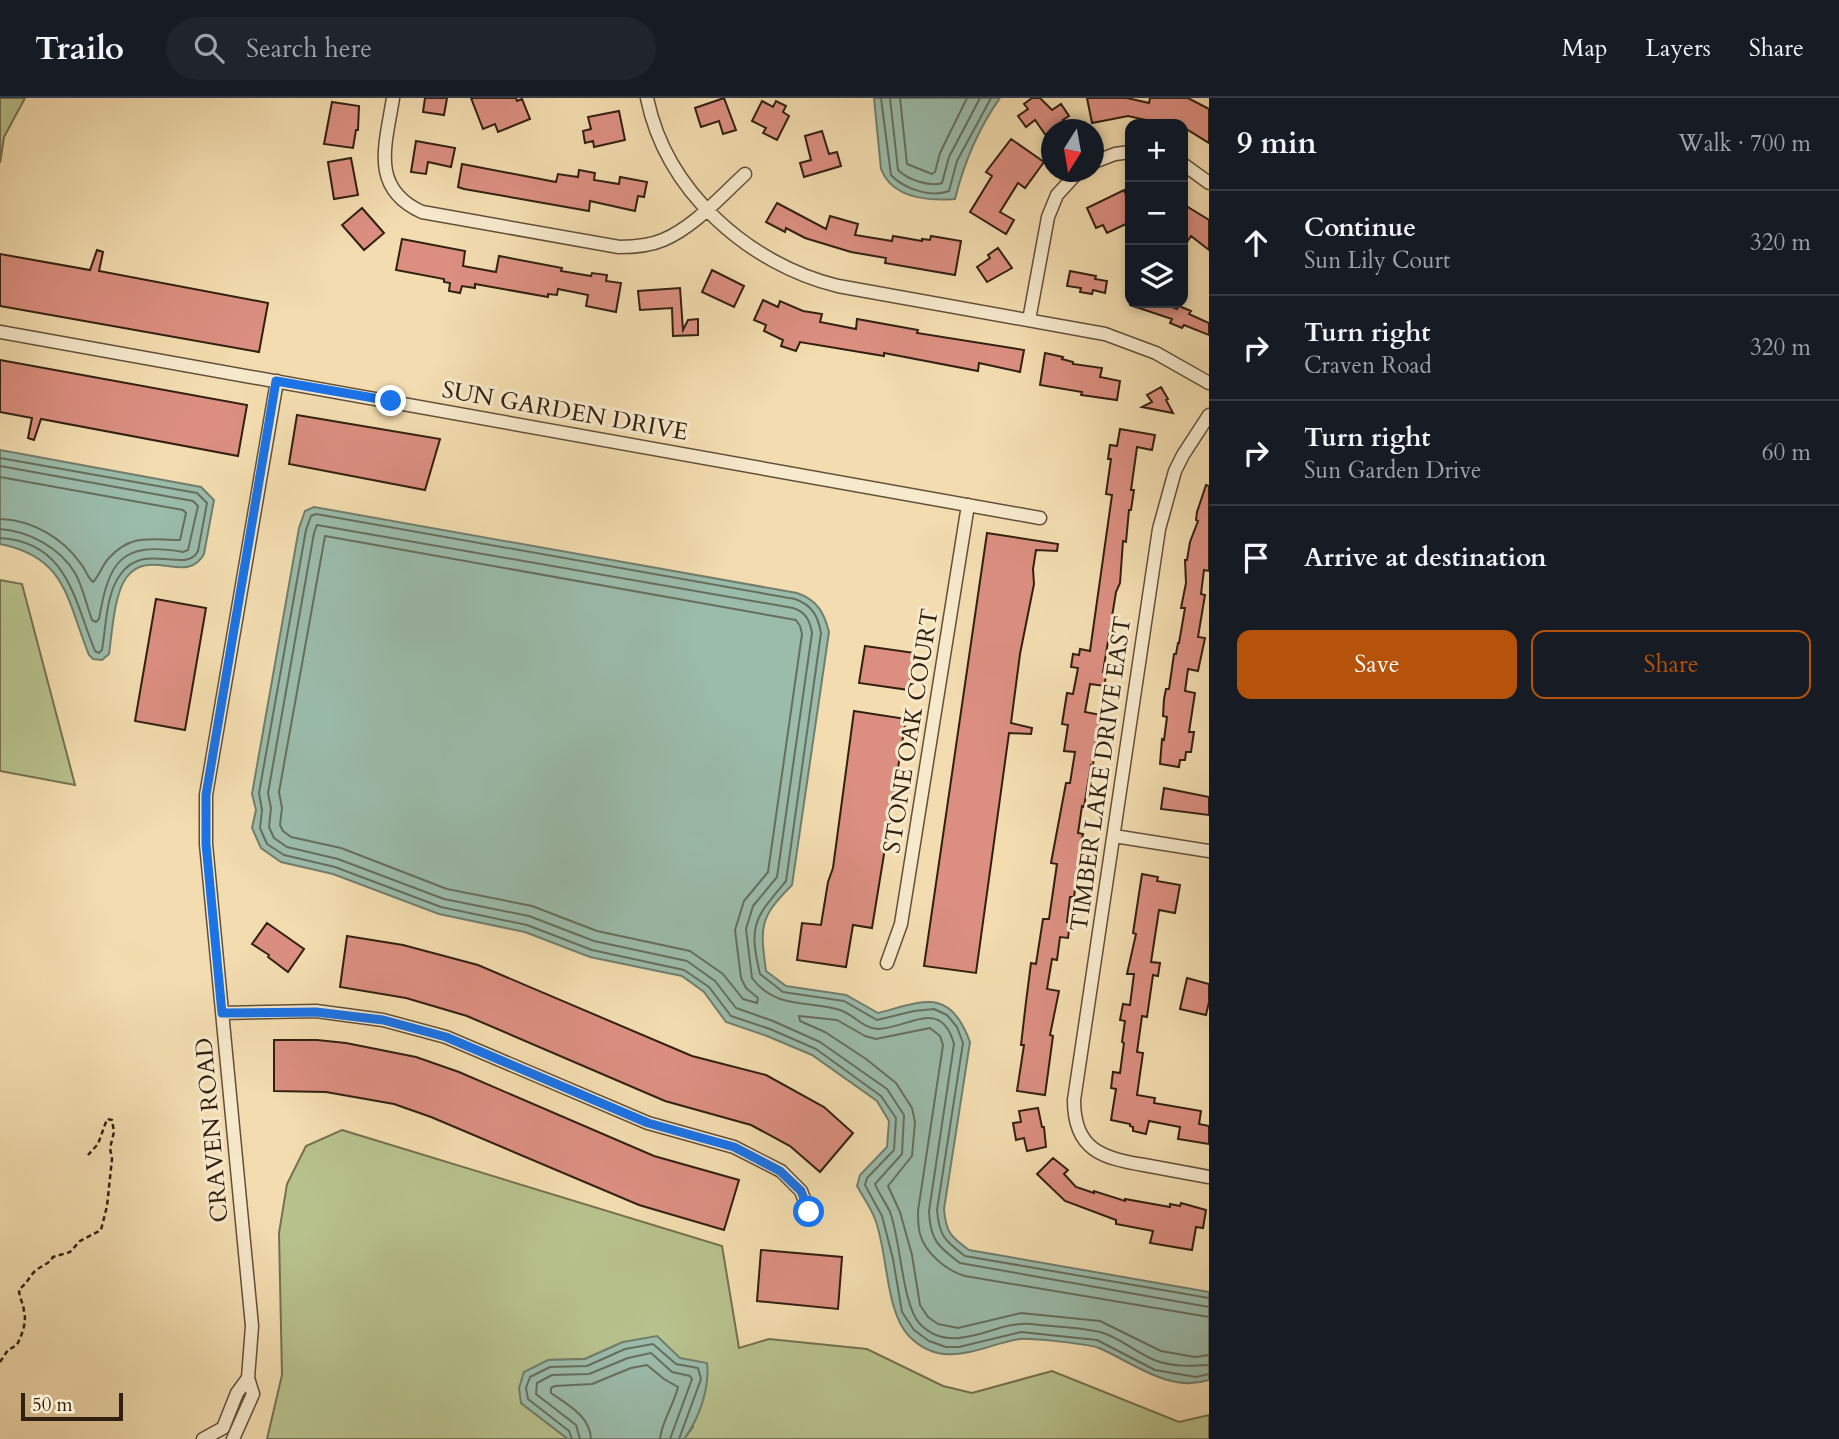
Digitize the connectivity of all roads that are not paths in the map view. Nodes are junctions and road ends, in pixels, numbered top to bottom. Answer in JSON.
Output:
{"nodes":[{"id":1,"x":393,"y":98,"type":"edge"},
{"id":2,"x":648,"y":98,"type":"edge"},
{"id":3,"x":1125,"y":152,"type":"edge"},
{"id":4,"x":1104,"y":158,"type":"edge"},
{"id":5,"x":1188,"y":168,"type":"edge"},
{"id":6,"x":745,"y":174,"type":"dead end"},
{"id":7,"x":1068,"y":182,"type":"edge"},
{"id":8,"x":1209,"y":183,"type":"edge"},
{"id":9,"x":707,"y":208,"type":"junction"},
{"id":10,"x":1029,"y":320,"type":"junction"},
{"id":11,"x":0,"y":332,"type":"edge"},
{"id":12,"x":276,"y":381,"type":"junction"},
{"id":13,"x":1209,"y":383,"type":"edge"},
{"id":14,"x":1209,"y":415,"type":"edge"},
{"id":15,"x":968,"y":505,"type":"junction"},
{"id":16,"x":1040,"y":518,"type":"dead end"},
{"id":17,"x":1114,"y":836,"type":"junction"},
{"id":18,"x":1209,"y":850,"type":"edge"},
{"id":19,"x":887,"y":963,"type":"dead end"},
{"id":20,"x":222,"y":1013,"type":"junction"},
{"id":21,"x":1209,"y":1177,"type":"edge"},
{"id":22,"x":809,"y":1212,"type":"dead end"},
{"id":23,"x":248,"y":1378,"type":"junction"},
{"id":24,"x":223,"y":1427,"type":"junction"},
{"id":25,"x":237,"y":1438,"type":"edge"},
{"id":26,"x":204,"y":1439,"type":"edge"}],
"edges":[{"from":1,"to":9,"type":"street"},
{"from":2,"to":9,"type":"street"},
{"from":3,"to":4,"type":"street"},
{"from":5,"to":8,"type":"street"},
{"from":6,"to":9,"type":"street"},
{"from":7,"to":10,"type":"street"},
{"from":9,"to":10,"type":"street"},
{"from":10,"to":13,"type":"street"},
{"from":11,"to":12,"type":"street","name":"SUN GARDEN DRIVE"},
{"from":12,"to":15,"type":"street","name":"SUN GARDEN DRIVE"},
{"from":12,"to":20,"type":"street","name":"CRAVEN ROAD"},
{"from":14,"to":17,"type":"street","name":"TIMBER LAKE DRIVE EAST"},
{"from":15,"to":16,"type":"street","name":"SUN GARDEN DRIVE"},
{"from":15,"to":19,"type":"street","name":"STONE OAK COURT"},
{"from":17,"to":18,"type":"street"},
{"from":17,"to":21,"type":"street","name":"TIMBER LAKE DRIVE EAST"},
{"from":20,"to":22,"type":"street"},
{"from":20,"to":23,"type":"street","name":"CRAVEN ROAD"},
{"from":23,"to":24,"type":"street","name":"CRAVEN ROAD"},
{"from":23,"to":25,"type":"street","name":"CRAVEN ROAD"},
{"from":24,"to":25,"type":"street"},
{"from":24,"to":26,"type":"street"}]}
